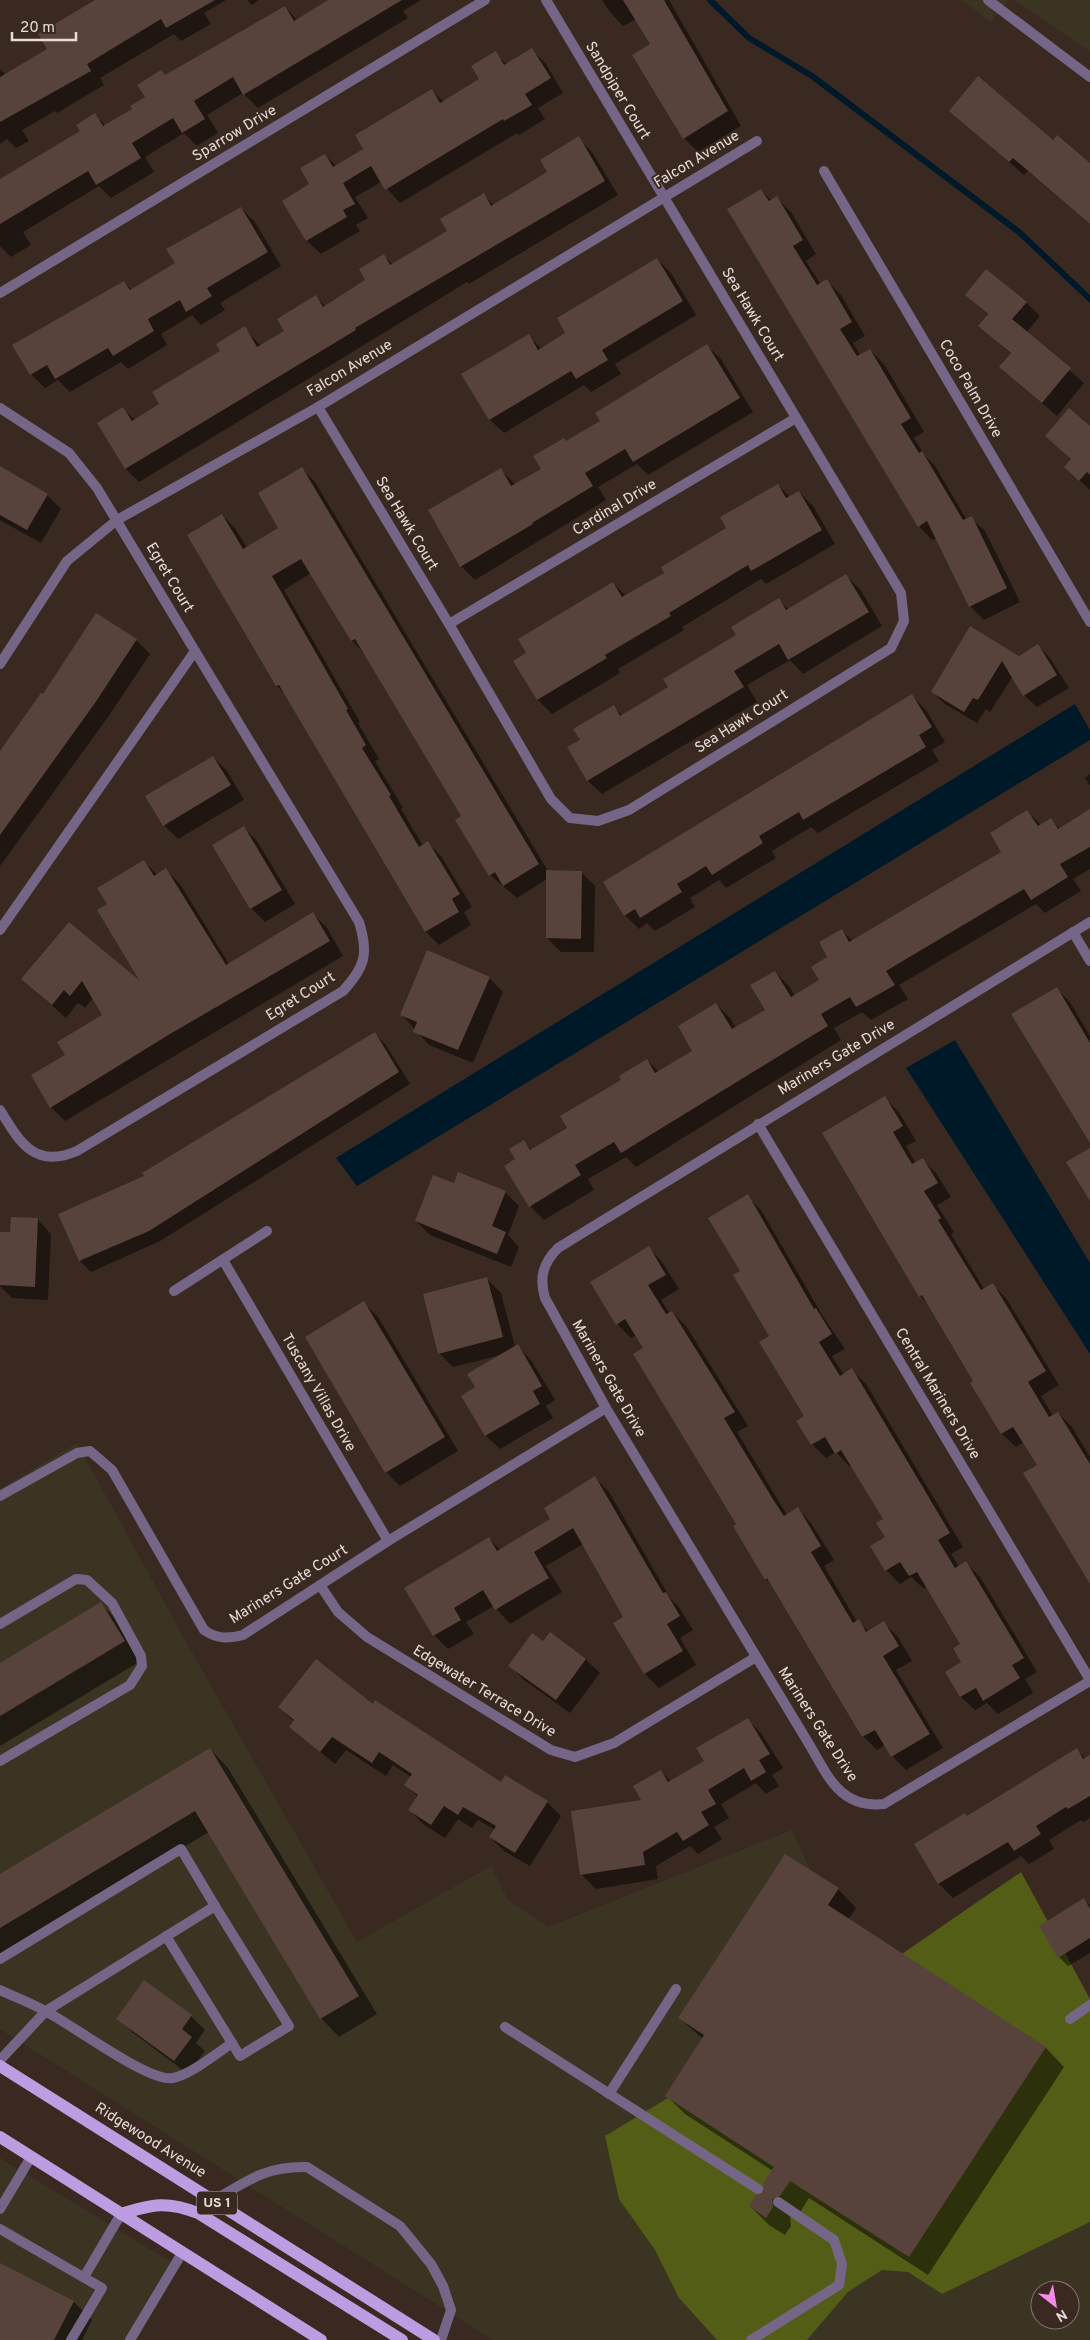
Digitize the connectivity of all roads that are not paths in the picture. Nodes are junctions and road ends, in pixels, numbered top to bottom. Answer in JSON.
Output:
{"nodes":[{"id":1,"x":485,"y":0,"type":"edge"},
{"id":2,"x":546,"y":0,"type":"edge"},
{"id":3,"x":988,"y":0,"type":"edge"},
{"id":4,"x":1090,"y":77,"type":"edge"},
{"id":5,"x":756,"y":142,"type":"dead end"},
{"id":6,"x":824,"y":171,"type":"dead end"},
{"id":7,"x":664,"y":198,"type":"junction"},
{"id":8,"x":0,"y":293,"type":"edge"},
{"id":9,"x":318,"y":407,"type":"junction"},
{"id":10,"x":0,"y":408,"type":"edge"},
{"id":11,"x":796,"y":418,"type":"junction"},
{"id":12,"x":117,"y":520,"type":"junction"},
{"id":13,"x":1090,"y":622,"type":"edge"},
{"id":14,"x":449,"y":624,"type":"junction"},
{"id":15,"x":195,"y":651,"type":"junction"},
{"id":16,"x":0,"y":664,"type":"edge"},
{"id":17,"x":1090,"y":922,"type":"edge"},
{"id":18,"x":0,"y":930,"type":"edge"},
{"id":19,"x":1073,"y":932,"type":"junction"},
{"id":20,"x":1090,"y":960,"type":"edge"},
{"id":21,"x":0,"y":1110,"type":"edge"},
{"id":22,"x":758,"y":1124,"type":"junction"},
{"id":23,"x":267,"y":1231,"type":"dead end"},
{"id":24,"x":223,"y":1260,"type":"junction"},
{"id":25,"x":174,"y":1291,"type":"dead end"},
{"id":26,"x":606,"y":1408,"type":"junction"},
{"id":27,"x":0,"y":1496,"type":"edge"},
{"id":28,"x":388,"y":1541,"type":"junction"},
{"id":29,"x":320,"y":1585,"type":"junction"},
{"id":30,"x":0,"y":1624,"type":"edge"},
{"id":31,"x":756,"y":1657,"type":"junction"},
{"id":32,"x":1090,"y":1680,"type":"edge"},
{"id":33,"x":0,"y":1761,"type":"edge"},
{"id":34,"x":215,"y":1906,"type":"junction"},
{"id":35,"x":166,"y":1936,"type":"junction"},
{"id":36,"x":0,"y":1959,"type":"edge"},
{"id":37,"x":676,"y":1989,"type":"dead end"},
{"id":38,"x":0,"y":1990,"type":"edge"},
{"id":39,"x":1090,"y":2006,"type":"edge"},
{"id":40,"x":46,"y":2011,"type":"junction"},
{"id":41,"x":1070,"y":2019,"type":"dead end"},
{"id":42,"x":504,"y":2027,"type":"dead end"},
{"id":43,"x":232,"y":2043,"type":"junction"},
{"id":44,"x":0,"y":2060,"type":"edge"},
{"id":45,"x":0,"y":2066,"type":"edge"},
{"id":46,"x":610,"y":2094,"type":"junction"},
{"id":47,"x":0,"y":2137,"type":"edge"},
{"id":48,"x":31,"y":2157,"type":"junction"},
{"id":49,"x":758,"y":2189,"type":"dead end"},
{"id":50,"x":213,"y":2200,"type":"junction"},
{"id":51,"x":778,"y":2202,"type":"dead end"},
{"id":52,"x":0,"y":2209,"type":"edge"},
{"id":53,"x":121,"y":2214,"type":"junction"},
{"id":54,"x":0,"y":2229,"type":"edge"},
{"id":55,"x":182,"y":2253,"type":"junction"},
{"id":56,"x":84,"y":2277,"type":"junction"},
{"id":57,"x":71,"y":2340,"type":"edge"},
{"id":58,"x":130,"y":2340,"type":"edge"},
{"id":59,"x":321,"y":2340,"type":"edge"},
{"id":60,"x":402,"y":2340,"type":"edge"},
{"id":61,"x":434,"y":2340,"type":"edge"},
{"id":62,"x":441,"y":2340,"type":"edge"},
{"id":63,"x":751,"y":2340,"type":"edge"}],
"edges":[{"from":1,"to":8,"type":"street","name":"Sparrow Drive"},
{"from":2,"to":7,"type":"street","name":"Sandpiper Court"},
{"from":3,"to":4,"type":"street"},
{"from":5,"to":7,"type":"street","name":"Falcon Avenue"},
{"from":6,"to":13,"type":"street","name":"Coco Palm Drive"},
{"from":7,"to":9,"type":"street","name":"Falcon Avenue"},
{"from":7,"to":11,"type":"street","name":"Sea Hawk Court"},
{"from":9,"to":12,"type":"street","name":"Falcon Avenue"},
{"from":9,"to":14,"type":"street","name":"Sea Hawk Court"},
{"from":10,"to":12,"type":"street"},
{"from":11,"to":14,"type":"street","name":"Cardinal Drive"},
{"from":11,"to":14,"type":"street","name":"Sea Hawk Court"},
{"from":12,"to":15,"type":"street","name":"Egret Court"},
{"from":12,"to":16,"type":"street","name":"Falcon Avenue"},
{"from":15,"to":18,"type":"street"},
{"from":15,"to":21,"type":"street","name":"Egret Court"},
{"from":17,"to":19,"type":"street","name":"Mariners Gate Drive"},
{"from":19,"to":20,"type":"street"},
{"from":19,"to":22,"type":"street","name":"Mariners Gate Drive"},
{"from":22,"to":26,"type":"street","name":"Mariners Gate Drive"},
{"from":22,"to":32,"type":"street","name":"Central Mariners Drive"},
{"from":23,"to":24,"type":"street"},
{"from":24,"to":25,"type":"street"},
{"from":24,"to":28,"type":"street","name":"Tuscany Villas Drive"},
{"from":26,"to":28,"type":"street","name":"Mariners Gate Court"},
{"from":26,"to":31,"type":"street","name":"Mariners Gate Drive"},
{"from":27,"to":29,"type":"street","name":"Mariners Gate Court"},
{"from":28,"to":29,"type":"street","name":"Mariners Gate Court"},
{"from":29,"to":31,"type":"street","name":"Edgewater Terrace Drive"},
{"from":30,"to":33,"type":"street"},
{"from":31,"to":32,"type":"street","name":"Mariners Gate Drive"},
{"from":34,"to":35,"type":"street"},
{"from":34,"to":36,"type":"street"},
{"from":34,"to":43,"type":"street"},
{"from":35,"to":40,"type":"street"},
{"from":35,"to":43,"type":"street"},
{"from":37,"to":46,"type":"street"},
{"from":38,"to":40,"type":"street"},
{"from":39,"to":41,"type":"street"},
{"from":40,"to":43,"type":"street"},
{"from":40,"to":44,"type":"street"},
{"from":42,"to":46,"type":"street"},
{"from":45,"to":50,"type":"main road","name":"Ridgewood Avenue","number":"US 1"},
{"from":46,"to":49,"type":"street"},
{"from":47,"to":48,"type":"main road"},
{"from":48,"to":52,"type":"street"},
{"from":48,"to":53,"type":"main road"},
{"from":50,"to":61,"type":"main road","name":"Ridgewood Avenue","number":"US 1"},
{"from":50,"to":62,"type":"street"},
{"from":51,"to":63,"type":"street"},
{"from":53,"to":55,"type":"main road"},
{"from":53,"to":56,"type":"street"},
{"from":53,"to":60,"type":"main road"},
{"from":54,"to":56,"type":"street"},
{"from":55,"to":58,"type":"street"},
{"from":55,"to":59,"type":"main road"},
{"from":56,"to":57,"type":"street"}]}
